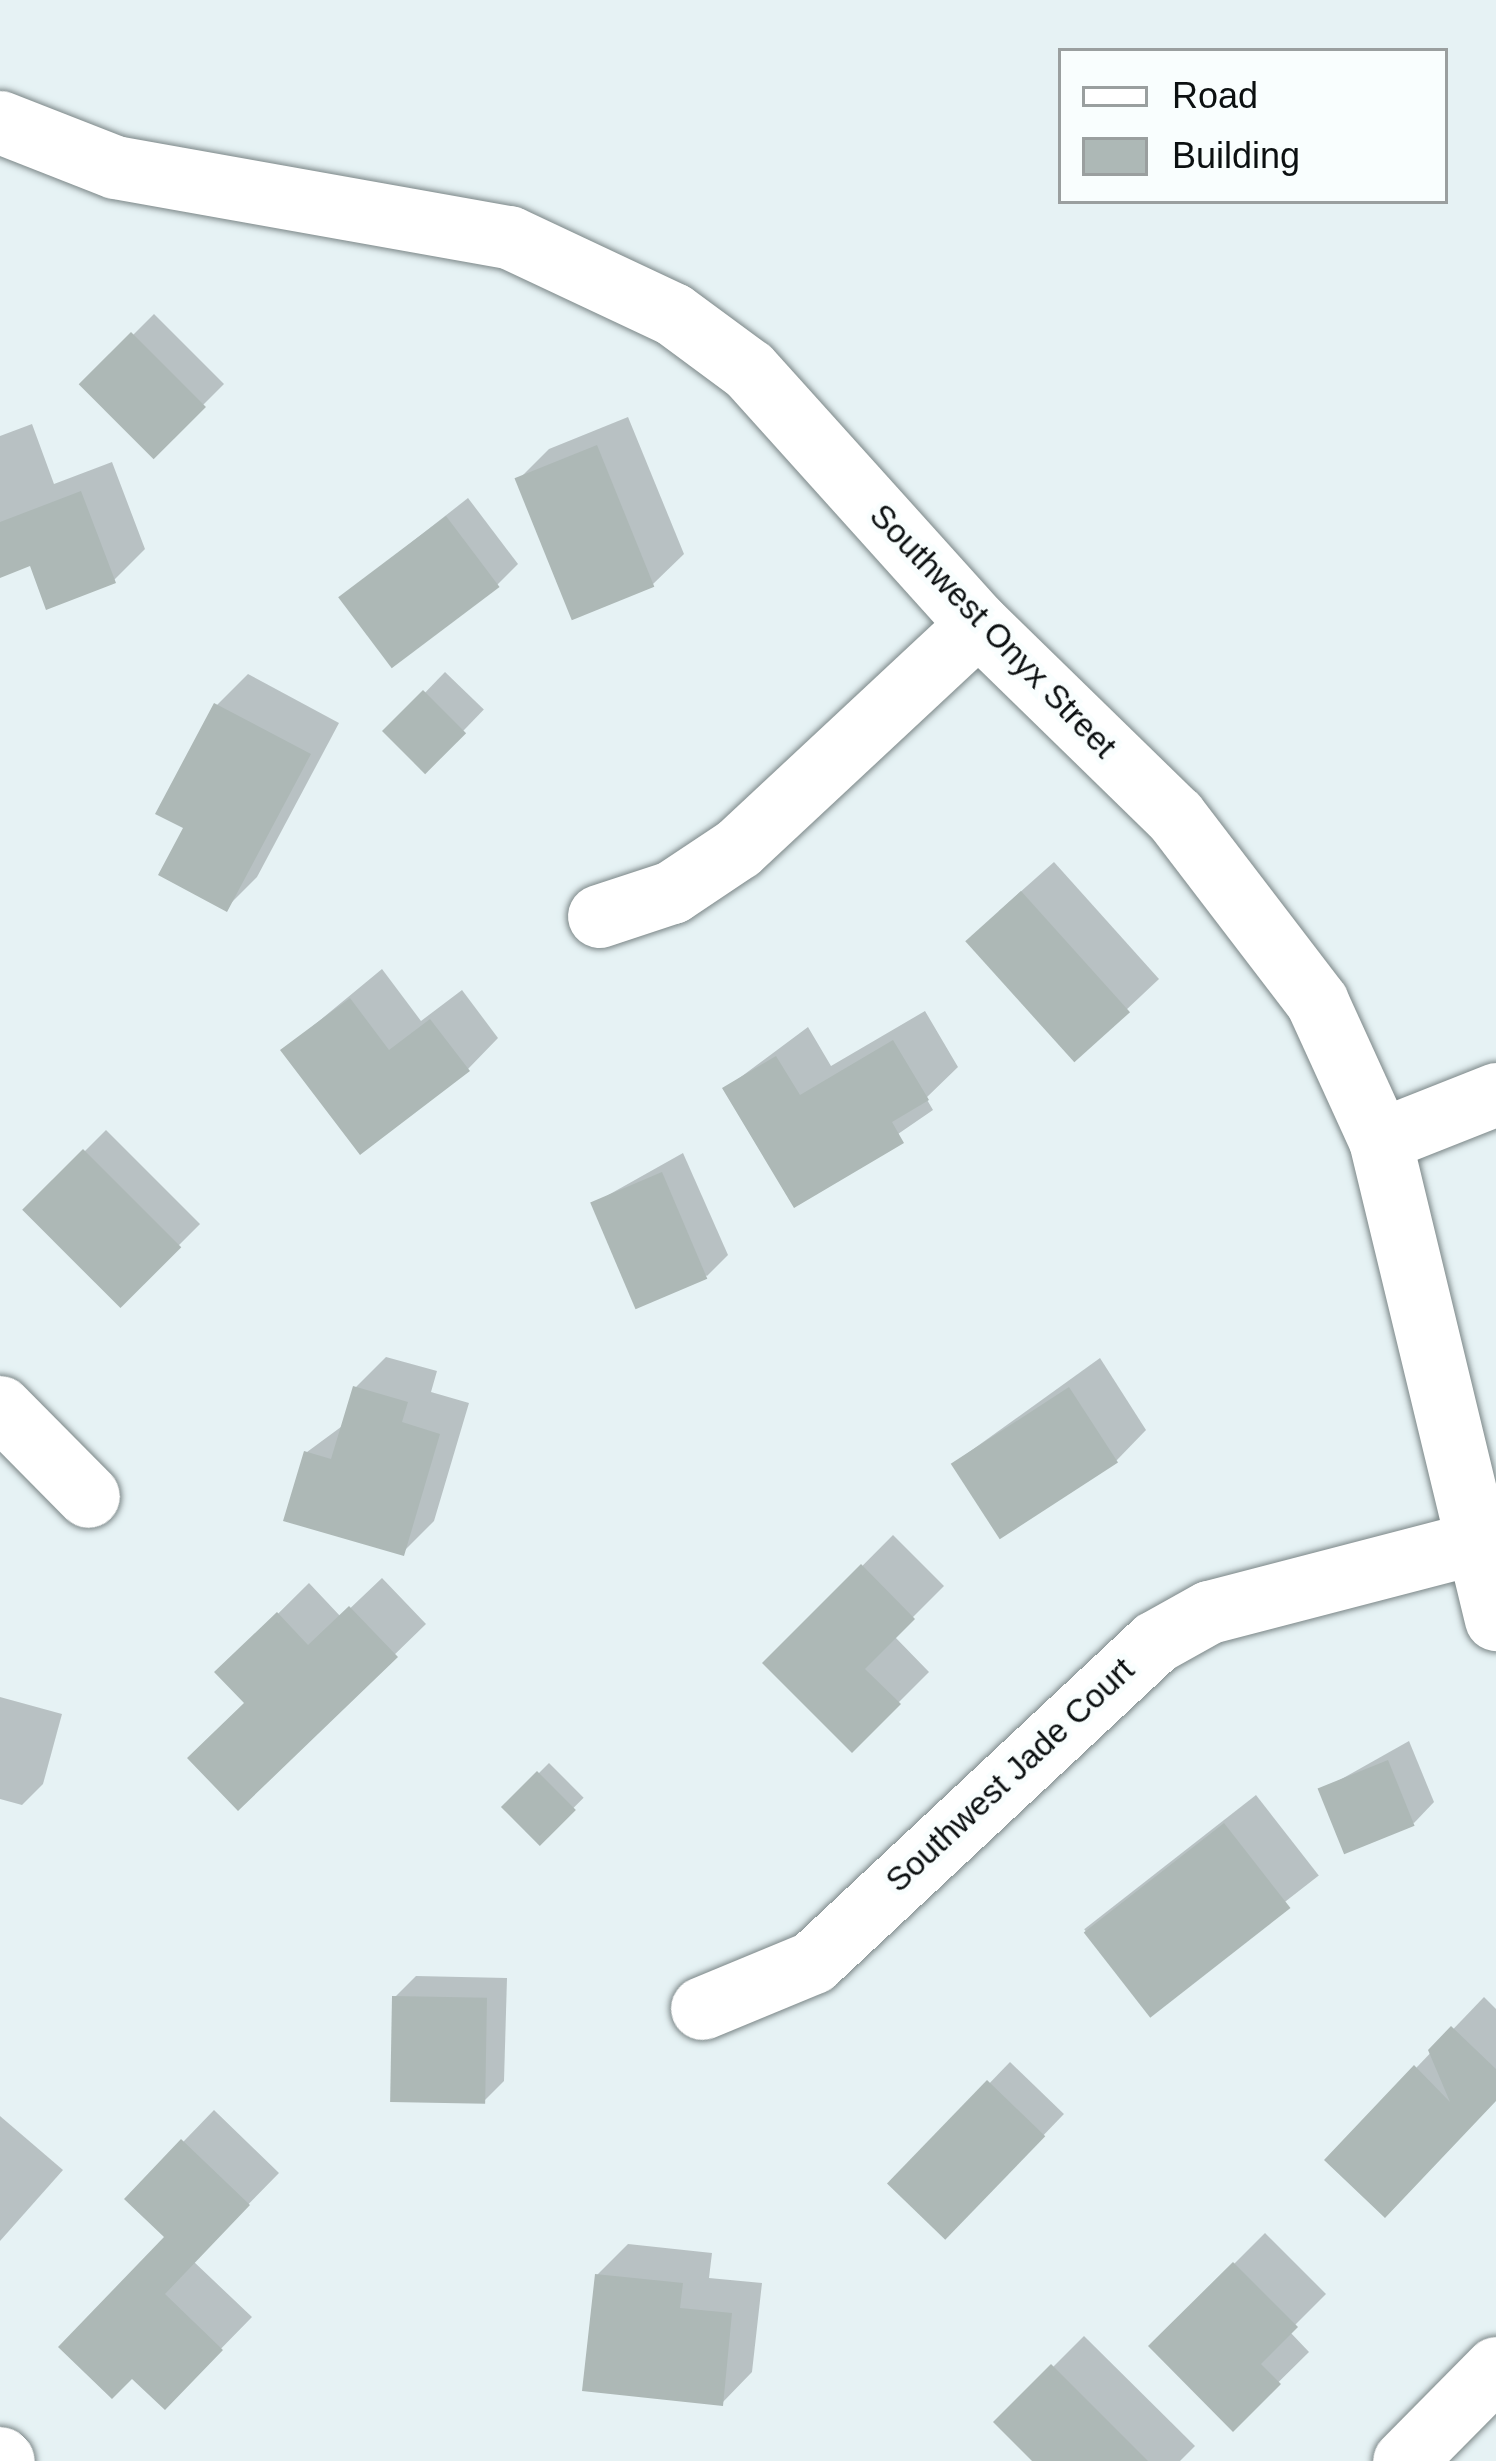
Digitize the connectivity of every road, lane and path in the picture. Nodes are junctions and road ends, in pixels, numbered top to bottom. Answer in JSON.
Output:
{"nodes":[{"id":1,"x":6,"y":139,"type":"edge"},
{"id":2,"x":978,"y":624,"type":"junction"},
{"id":3,"x":599,"y":916,"type":"dead end"},
{"id":4,"x":1496,"y":1094,"type":"edge"},
{"id":5,"x":1380,"y":1140,"type":"junction"},
{"id":6,"x":0,"y":1407,"type":"edge"},
{"id":7,"x":88,"y":1496,"type":"dead end"},
{"id":8,"x":1477,"y":1543,"type":"junction"},
{"id":9,"x":1496,"y":1618,"type":"edge"},
{"id":10,"x":702,"y":2008,"type":"dead end"},
{"id":11,"x":1496,"y":2368,"type":"edge"},
{"id":12,"x":1404,"y":2461,"type":"edge"}],
"edges":[{"from":1,"to":2,"type":"street","name":"Southwest Onyx Street"},
{"from":2,"to":3,"type":"street"},
{"from":2,"to":5,"type":"street","name":"Southwest Onyx Street"},
{"from":4,"to":5,"type":"street"},
{"from":5,"to":8,"type":"street","name":"Southwest Onyx Street"},
{"from":6,"to":7,"type":"street"},
{"from":8,"to":9,"type":"street","name":"Southwest Onyx Street"},
{"from":8,"to":10,"type":"street","name":"Southwest Jade Court"},
{"from":11,"to":12,"type":"street"}]}
